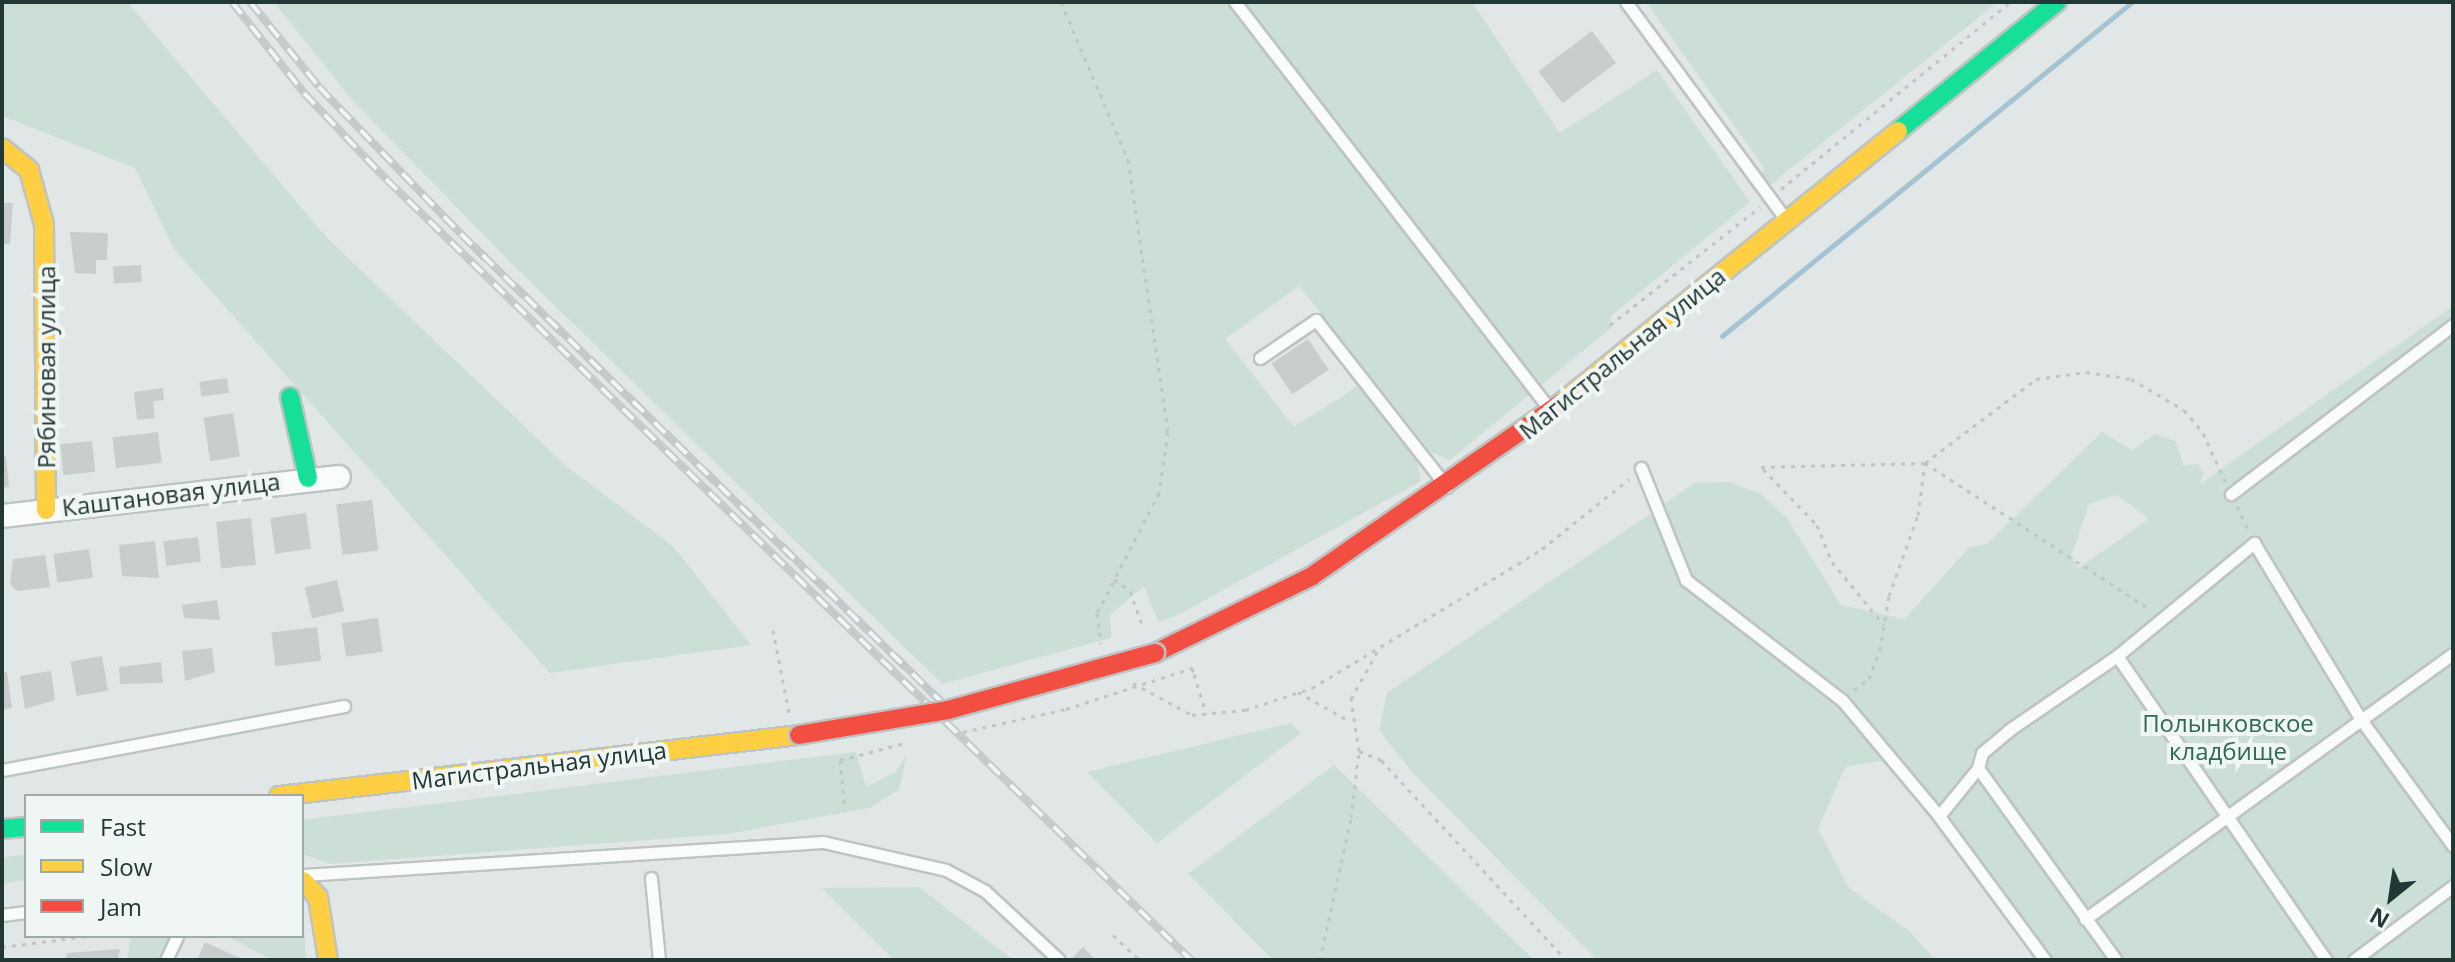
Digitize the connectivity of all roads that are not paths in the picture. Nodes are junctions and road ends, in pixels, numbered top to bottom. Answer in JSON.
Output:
{"nodes":[{"id":1,"x":1235,"y":2,"type":"edge"},
{"id":2,"x":1626,"y":2,"type":"edge"},
{"id":3,"x":2057,"y":2,"type":"edge"},
{"id":4,"x":2,"y":148,"type":"edge"},
{"id":5,"x":1786,"y":220,"type":"junction"},
{"id":6,"x":2453,"y":325,"type":"edge"},
{"id":7,"x":1260,"y":358,"type":"dead end"},
{"id":8,"x":290,"y":397,"type":"dead end"},
{"id":9,"x":1552,"y":411,"type":"junction"},
{"id":10,"x":1641,"y":468,"type":"road end"},
{"id":11,"x":339,"y":477,"type":"dead end"},
{"id":12,"x":308,"y":478,"type":"junction"},
{"id":13,"x":1447,"y":487,"type":"junction"},
{"id":14,"x":2231,"y":494,"type":"road end"},
{"id":15,"x":46,"y":510,"type":"junction"},
{"id":16,"x":2,"y":516,"type":"edge"},
{"id":17,"x":2453,"y":654,"type":"edge"},
{"id":18,"x":2117,"y":656,"type":"junction"},
{"id":19,"x":344,"y":706,"type":"dead end"},
{"id":20,"x":2362,"y":721,"type":"junction"},
{"id":21,"x":1978,"y":768,"type":"junction"},
{"id":22,"x":2,"y":770,"type":"edge"},
{"id":23,"x":296,"y":794,"type":"edge"},
{"id":24,"x":1939,"y":816,"type":"junction"},
{"id":25,"x":2230,"y":818,"type":"junction"},
{"id":26,"x":24,"y":827,"type":"edge"},
{"id":27,"x":2,"y":829,"type":"edge"},
{"id":28,"x":2453,"y":846,"type":"edge"},
{"id":29,"x":651,"y":878,"type":"dead end"},
{"id":30,"x":304,"y":879,"type":"edge"},
{"id":31,"x":304,"y":881,"type":"edge"},
{"id":32,"x":2453,"y":886,"type":"edge"},
{"id":33,"x":24,"y":912,"type":"edge"},
{"id":34,"x":2,"y":915,"type":"edge"},
{"id":35,"x":2085,"y":919,"type":"junction"},
{"id":36,"x":176,"y":938,"type":"edge"},
{"id":37,"x":166,"y":960,"type":"edge"},
{"id":38,"x":328,"y":960,"type":"edge"},
{"id":39,"x":659,"y":960,"type":"edge"},
{"id":40,"x":1059,"y":960,"type":"edge"},
{"id":41,"x":2045,"y":960,"type":"edge"},
{"id":42,"x":2116,"y":960,"type":"edge"},
{"id":43,"x":2326,"y":960,"type":"edge"},
{"id":44,"x":2354,"y":960,"type":"edge"}],
"edges":[{"from":1,"to":9,"type":"lane"},
{"from":2,"to":5,"type":"lane"},
{"from":3,"to":5,"type":"main road","name":"Магистральная улица"},
{"from":4,"to":15,"type":"main road","name":"Рябиновая улица"},
{"from":5,"to":9,"type":"main road","name":"Магистральная улица"},
{"from":6,"to":14,"type":"lane"},
{"from":7,"to":13,"type":"lane"},
{"from":8,"to":12,"type":"main road"},
{"from":9,"to":13,"type":"main road","name":"Магистральная улица"},
{"from":10,"to":24,"type":"lane"},
{"from":11,"to":12,"type":"street","name":"Каштановая улица"},
{"from":12,"to":15,"type":"street","name":"Каштановая улица"},
{"from":13,"to":23,"type":"main road","name":"Магистральная улица","bridge":true},
{"from":15,"to":16,"type":"street","name":"Каштановая улица"},
{"from":17,"to":20,"type":"lane"},
{"from":18,"to":20,"type":"lane"},
{"from":18,"to":21,"type":"lane"},
{"from":18,"to":25,"type":"lane"},
{"from":19,"to":22,"type":"lane"},
{"from":20,"to":25,"type":"lane"},
{"from":20,"to":28,"type":"lane"},
{"from":21,"to":24,"type":"lane"},
{"from":21,"to":35,"type":"lane"},
{"from":24,"to":41,"type":"lane"},
{"from":25,"to":35,"type":"lane"},
{"from":25,"to":43,"type":"lane"},
{"from":26,"to":27,"type":"main road"},
{"from":29,"to":39,"type":"lane"},
{"from":30,"to":40,"type":"lane"},
{"from":31,"to":38,"type":"main road"},
{"from":32,"to":44,"type":"lane"},
{"from":33,"to":34,"type":"lane"},
{"from":35,"to":42,"type":"lane"},
{"from":36,"to":37,"type":"lane"}]}
